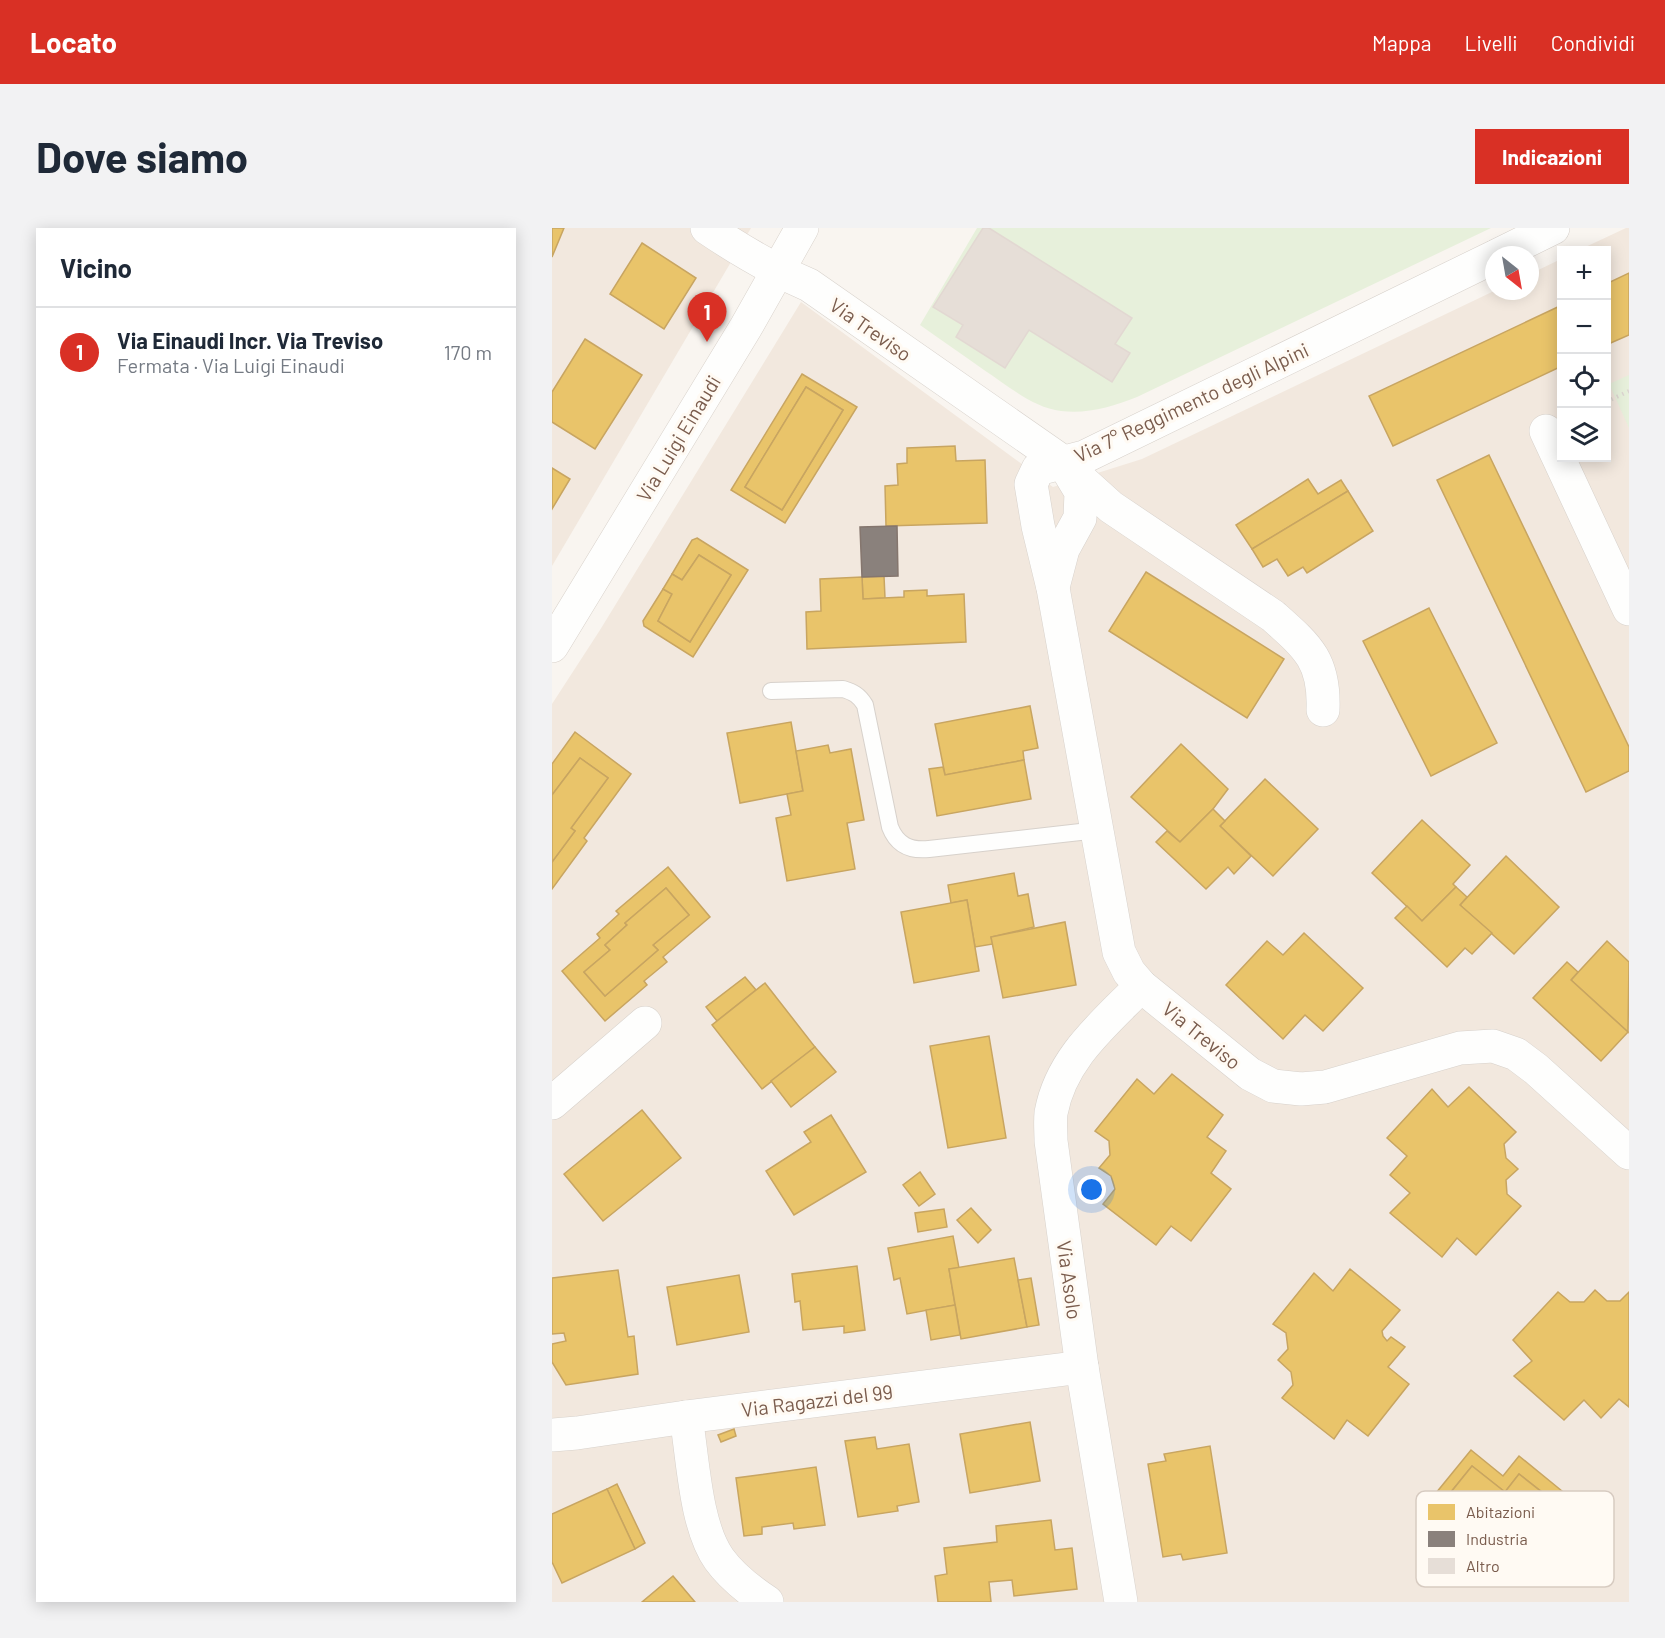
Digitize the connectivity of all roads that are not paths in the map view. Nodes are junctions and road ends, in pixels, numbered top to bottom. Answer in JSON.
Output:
{"nodes":[{"id":1,"x":707,"y":228,"type":"edge"},
{"id":2,"x":802,"y":228,"type":"edge"},
{"id":3,"x":1553,"y":228,"type":"edge"},
{"id":4,"x":1516,"y":246,"type":"edge"},
{"id":5,"x":1485,"y":261,"type":"edge"},
{"id":6,"x":777,"y":272,"type":"junction"},
{"id":7,"x":1546,"y":431,"type":"dead end"},
{"id":8,"x":1044,"y":457,"type":"junction"},
{"id":9,"x":1053,"y":588,"type":"junction"},
{"id":10,"x":1629,"y":609,"type":"edge"},
{"id":11,"x":555,"y":636,"type":"edge"},
{"id":12,"x":771,"y":691,"type":"dead end"},
{"id":13,"x":1323,"y":710,"type":"dead end"},
{"id":14,"x":1098,"y":830,"type":"junction"},
{"id":15,"x":1141,"y":986,"type":"junction"},
{"id":16,"x":645,"y":1023,"type":"dead end"},
{"id":17,"x":552,"y":1103,"type":"edge"},
{"id":18,"x":1629,"y":1153,"type":"edge"},
{"id":19,"x":1082,"y":1367,"type":"junction"},
{"id":20,"x":686,"y":1416,"type":"junction"},
{"id":21,"x":552,"y":1435,"type":"edge"},
{"id":22,"x":767,"y":1602,"type":"edge"},
{"id":23,"x":1121,"y":1602,"type":"edge"}],
"edges":[{"from":1,"to":6,"type":"street","name":"Via Treviso"},
{"from":2,"to":6,"type":"street","name":"Via Luigi Einaudi"},
{"from":3,"to":4,"type":"street","name":"Via 7° Reggimento degli Alpini"},
{"from":5,"to":8,"type":"street","name":"Via 7° Reggimento degli Alpini"},
{"from":6,"to":8,"type":"street","name":"Via Treviso"},
{"from":6,"to":11,"type":"street","name":"Via Luigi Einaudi"},
{"from":7,"to":10,"type":"street"},
{"from":8,"to":9,"type":"street","name":"Via Treviso"},
{"from":8,"to":9,"type":"street","name":"Via Treviso"},
{"from":8,"to":13,"type":"street","name":"Via 7° Reggimento degli Alpini"},
{"from":9,"to":14,"type":"street","name":"Via Treviso"},
{"from":12,"to":14,"type":"lane"},
{"from":14,"to":15,"type":"street","name":"Via Treviso"},
{"from":15,"to":18,"type":"street","name":"Via Treviso"},
{"from":15,"to":19,"type":"street","name":"Via Asolo"},
{"from":16,"to":17,"type":"street"},
{"from":19,"to":20,"type":"street","name":"Via Ragazzi del 99"},
{"from":19,"to":23,"type":"street","name":"Via Asolo"},
{"from":20,"to":21,"type":"street","name":"Via Ragazzi del 99"},
{"from":20,"to":22,"type":"street"}]}
